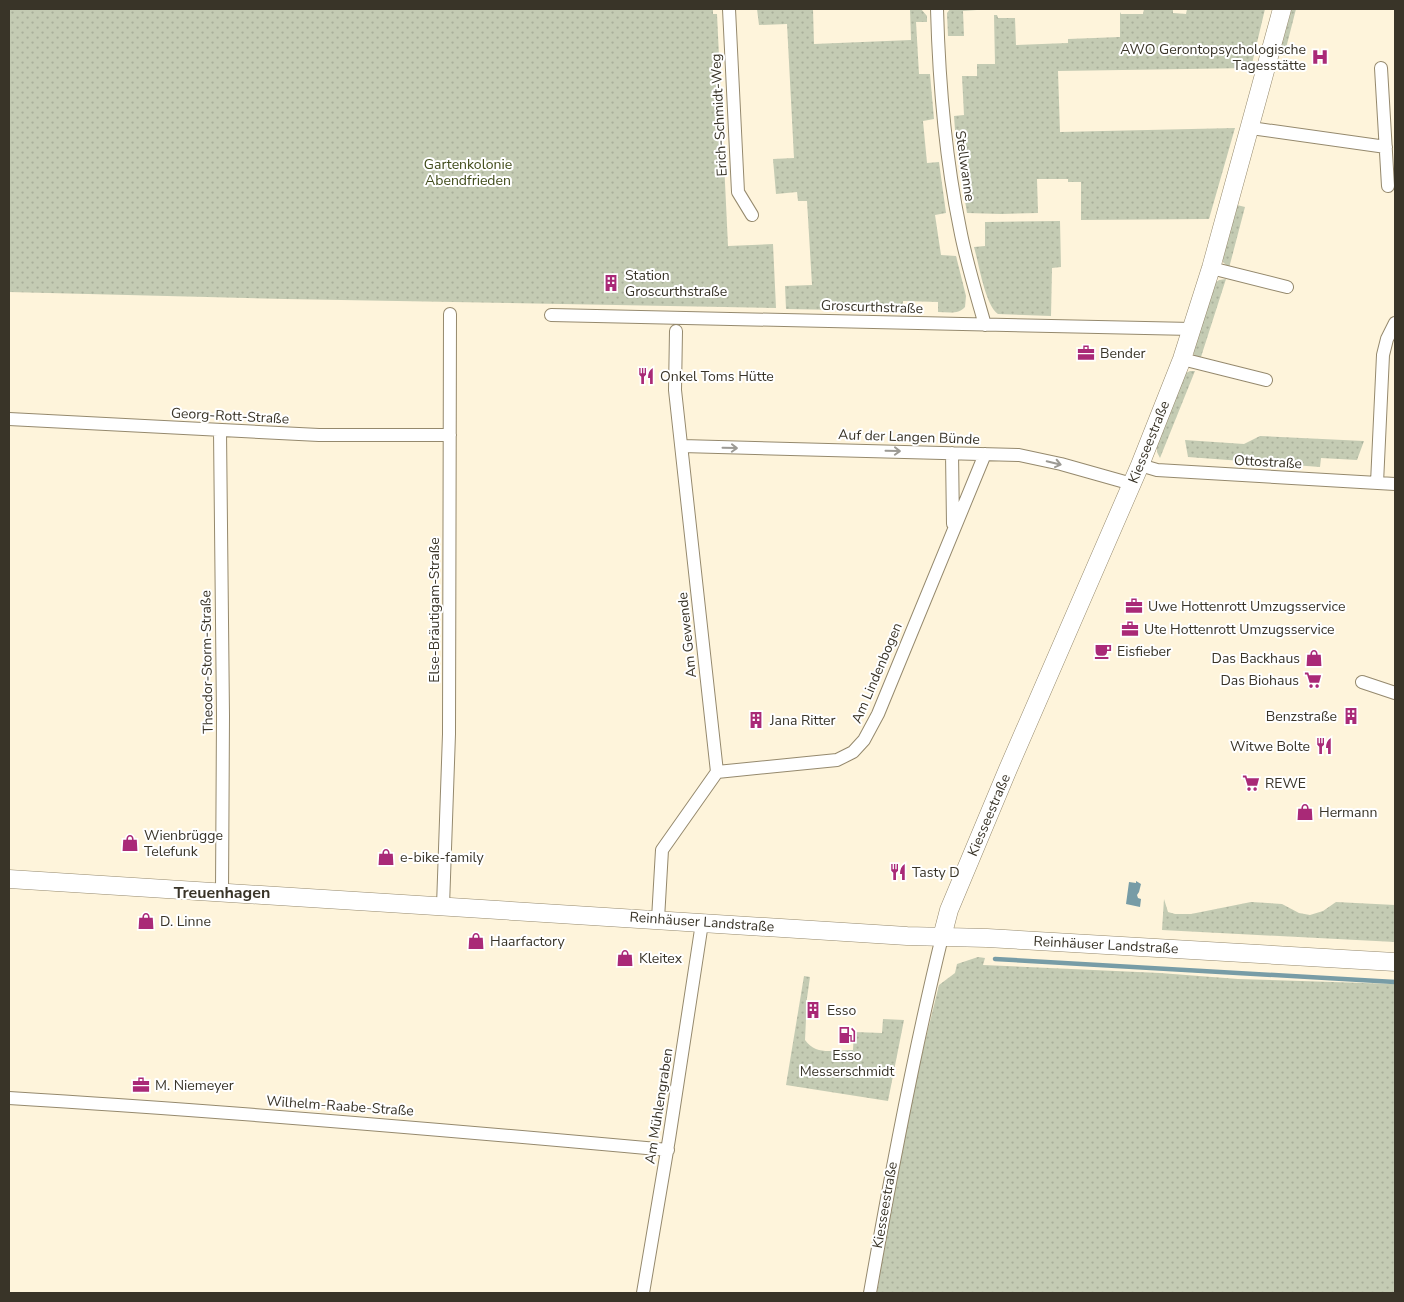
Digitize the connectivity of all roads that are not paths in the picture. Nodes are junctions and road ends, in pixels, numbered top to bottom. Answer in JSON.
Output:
{"nodes":[{"id":1,"x":729,"y":9,"type":"edge"},
{"id":2,"x":937,"y":9,"type":"edge"},
{"id":3,"x":1282,"y":9,"type":"edge"},
{"id":4,"x":1381,"y":68,"type":"dead end"},
{"id":5,"x":1251,"y":128,"type":"junction"},
{"id":6,"x":1386,"y":147,"type":"junction"},
{"id":7,"x":1388,"y":186,"type":"dead end"},
{"id":8,"x":752,"y":215,"type":"dead end"},
{"id":9,"x":1211,"y":268,"type":"junction"},
{"id":10,"x":1286,"y":287,"type":"dead end"},
{"id":11,"x":450,"y":314,"type":"dead end"},
{"id":12,"x":551,"y":315,"type":"dead end"},
{"id":13,"x":1395,"y":323,"type":"edge"},
{"id":14,"x":985,"y":325,"type":"junction"},
{"id":15,"x":1192,"y":329,"type":"junction"},
{"id":16,"x":676,"y":331,"type":"dead end"},
{"id":17,"x":1182,"y":359,"type":"junction"},
{"id":18,"x":1266,"y":380,"type":"dead end"},
{"id":19,"x":9,"y":419,"type":"edge"},
{"id":20,"x":220,"y":431,"type":"junction"},
{"id":21,"x":450,"y":435,"type":"junction"},
{"id":22,"x":682,"y":446,"type":"junction"},
{"id":23,"x":952,"y":453,"type":"junction"},
{"id":24,"x":985,"y":454,"type":"junction"},
{"id":25,"x":1140,"y":465,"type":"junction"},
{"id":26,"x":1378,"y":483,"type":"junction"},
{"id":27,"x":1132,"y":484,"type":"junction"},
{"id":28,"x":1395,"y":484,"type":"edge"},
{"id":29,"x":954,"y":529,"type":"junction"},
{"id":30,"x":1362,"y":682,"type":"dead end"},
{"id":31,"x":1395,"y":693,"type":"edge"},
{"id":32,"x":717,"y":772,"type":"junction"},
{"id":33,"x":9,"y":879,"type":"edge"},
{"id":34,"x":222,"y":893,"type":"junction"},
{"id":35,"x":443,"y":906,"type":"junction"},
{"id":36,"x":658,"y":919,"type":"junction"},
{"id":37,"x":702,"y":923,"type":"junction"},
{"id":38,"x":942,"y":937,"type":"junction"},
{"id":39,"x":1395,"y":962,"type":"edge"},
{"id":40,"x":9,"y":1098,"type":"edge"},
{"id":41,"x":668,"y":1150,"type":"junction"},
{"id":42,"x":643,"y":1293,"type":"edge"},
{"id":43,"x":870,"y":1293,"type":"edge"}],
"edges":[{"from":1,"to":8,"type":"street","name":"Erich-Schmidt-Weg"},
{"from":2,"to":14,"type":"street","name":"Stellwanne"},
{"from":3,"to":5,"type":"main road","name":"Kiesseestraße"},
{"from":4,"to":6,"type":"street"},
{"from":5,"to":6,"type":"street"},
{"from":5,"to":9,"type":"main road","name":"Kiesseestraße"},
{"from":6,"to":7,"type":"street"},
{"from":9,"to":10,"type":"street"},
{"from":9,"to":15,"type":"main road","name":"Kiesseestraße"},
{"from":11,"to":21,"type":"street","name":"Else-Bräutigam-Straße"},
{"from":12,"to":14,"type":"street","name":"Groscurthstraße"},
{"from":13,"to":26,"type":"street"},
{"from":14,"to":15,"type":"street","name":"Groscurthstraße"},
{"from":15,"to":17,"type":"main road","name":"Kiesseestraße"},
{"from":16,"to":22,"type":"street","name":"Am Gewende"},
{"from":17,"to":18,"type":"street"},
{"from":17,"to":25,"type":"main road","name":"Kiesseestraße"},
{"from":19,"to":20,"type":"street","name":"Georg-Rott-Straße"},
{"from":20,"to":21,"type":"street","name":"Georg-Rott-Straße"},
{"from":20,"to":34,"type":"street","name":"Theodor-Storm-Straße"},
{"from":21,"to":35,"type":"street","name":"Else-Bräutigam-Straße"},
{"from":22,"to":23,"type":"street","name":"Auf der Langen Bünde","one_way":true},
{"from":22,"to":32,"type":"street","name":"Am Gewende"},
{"from":23,"to":24,"type":"street","name":"Auf der Langen Bünde"},
{"from":23,"to":29,"type":"street","name":"Am Lindenbogen"},
{"from":24,"to":27,"type":"street","name":"Auf der Langen Bünde","one_way":true},
{"from":24,"to":29,"type":"street","name":"Am Lindenbogen"},
{"from":25,"to":26,"type":"street","name":"Ottostraße"},
{"from":25,"to":27,"type":"main road","name":"Kiesseestraße"},
{"from":26,"to":28,"type":"street","name":"Ottostraße"},
{"from":27,"to":38,"type":"main road","name":"Kiesseestraße"},
{"from":29,"to":32,"type":"street","name":"Am Lindenbogen"},
{"from":30,"to":31,"type":"street"},
{"from":32,"to":36,"type":"street"},
{"from":33,"to":34,"type":"main road","name":"Reinhäuser Landstraße"},
{"from":34,"to":35,"type":"main road","name":"Reinhäuser Landstraße"},
{"from":35,"to":36,"type":"main road","name":"Reinhäuser Landstraße"},
{"from":36,"to":37,"type":"main road","name":"Reinhäuser Landstraße"},
{"from":37,"to":38,"type":"main road","name":"Reinhäuser Landstraße"},
{"from":37,"to":41,"type":"street","name":"Am Mühlengraben"},
{"from":38,"to":39,"type":"main road","name":"Reinhäuser Landstraße"},
{"from":38,"to":43,"type":"street","name":"Kiesseestraße"},
{"from":40,"to":41,"type":"street","name":"Wilhelm-Raabe-Straße"},
{"from":41,"to":42,"type":"street","name":"Am Mühlengraben"}]}
